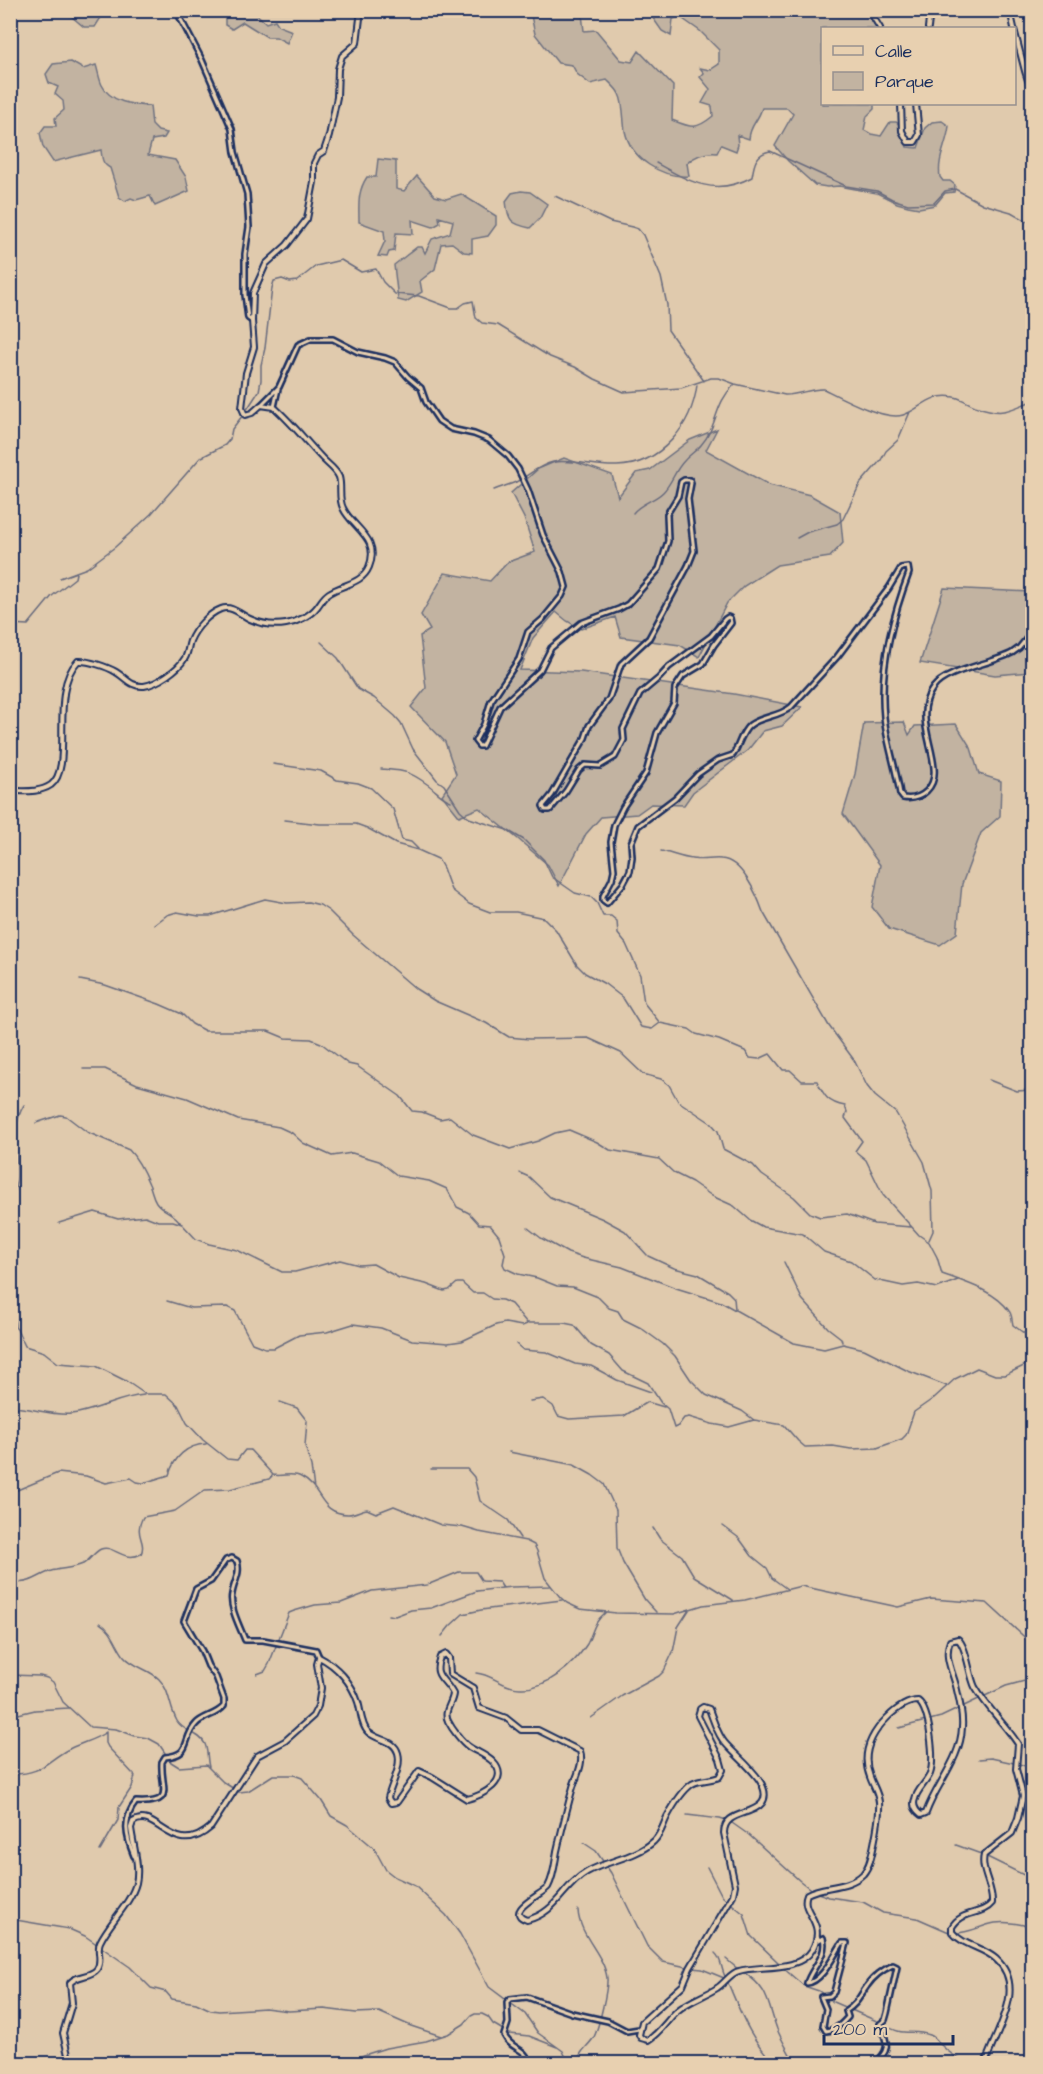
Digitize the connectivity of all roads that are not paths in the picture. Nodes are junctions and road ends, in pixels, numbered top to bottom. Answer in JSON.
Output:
{"nodes":[{"id":1,"x":176,"y":10,"type":"edge"},
{"id":2,"x":361,"y":10,"type":"edge"},
{"id":3,"x":869,"y":10,"type":"edge"},
{"id":4,"x":930,"y":10,"type":"edge"},
{"id":5,"x":1010,"y":10,"type":"edge"},
{"id":6,"x":879,"y":27,"type":"edge"},
{"id":7,"x":928,"y":27,"type":"edge"},
{"id":8,"x":1014,"y":27,"type":"edge"},
{"id":9,"x":1016,"y":37,"type":"edge"},
{"id":10,"x":1032,"y":93,"type":"edge"},
{"id":11,"x":901,"y":105,"type":"edge"},
{"id":12,"x":916,"y":105,"type":"edge"},
{"id":13,"x":252,"y":321,"type":"junction"},
{"id":14,"x":278,"y":389,"type":"junction"},
{"id":15,"x":261,"y":405,"type":"junction"},
{"id":16,"x":274,"y":407,"type":"junction"},
{"id":17,"x":1032,"y":632,"type":"edge"},
{"id":18,"x":10,"y":791,"type":"edge"},
{"id":19,"x":319,"y":1657,"type":"junction"},
{"id":20,"x":134,"y":1856,"type":"junction"},
{"id":21,"x":817,"y":1936,"type":"junction"},
{"id":22,"x":639,"y":2029,"type":"junction"},
{"id":23,"x":70,"y":2064,"type":"edge"},
{"id":24,"x":531,"y":2064,"type":"edge"},
{"id":25,"x":874,"y":2064,"type":"edge"},
{"id":26,"x":985,"y":2064,"type":"edge"}],
"edges":[{"from":1,"to":13,"type":"street"},
{"from":2,"to":13,"type":"street"},
{"from":3,"to":6,"type":"street"},
{"from":4,"to":7,"type":"street"},
{"from":5,"to":8,"type":"street"},
{"from":9,"to":10,"type":"street"},
{"from":11,"to":12,"type":"street"},
{"from":13,"to":15,"type":"street"},
{"from":14,"to":15,"type":"street"},
{"from":14,"to":16,"type":"street"},
{"from":14,"to":17,"type":"street"},
{"from":15,"to":16,"type":"street"},
{"from":16,"to":18,"type":"street"},
{"from":19,"to":20,"type":"street"},
{"from":19,"to":20,"type":"street"},
{"from":19,"to":22,"type":"street"},
{"from":20,"to":23,"type":"street"},
{"from":21,"to":22,"type":"street"},
{"from":21,"to":25,"type":"street"},
{"from":21,"to":26,"type":"street"},
{"from":22,"to":24,"type":"street"}]}
